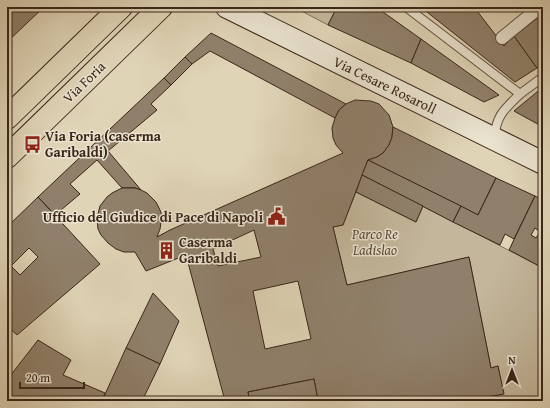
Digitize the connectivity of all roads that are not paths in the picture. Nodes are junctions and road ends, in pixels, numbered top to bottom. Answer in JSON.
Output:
{"nodes":[{"id":1,"x":121,"y":7,"type":"edge"},
{"id":2,"x":161,"y":7,"type":"edge"},
{"id":3,"x":227,"y":7,"type":"edge"},
{"id":4,"x":406,"y":7,"type":"edge"},
{"id":5,"x":540,"y":7,"type":"edge"},
{"id":6,"x":502,"y":38,"type":"dead end"},
{"id":7,"x":543,"y":77,"type":"edge"},
{"id":8,"x":520,"y":94,"type":"junction"},
{"id":9,"x":7,"y":118,"type":"edge"},
{"id":10,"x":494,"y":138,"type":"junction"},
{"id":11,"x":7,"y":157,"type":"edge"},
{"id":12,"x":543,"y":163,"type":"edge"}],
"edges":[{"from":1,"to":9,"type":"main road","name":"Via Foria"},
{"from":2,"to":11,"type":"main road","name":"Via Foria"},
{"from":3,"to":10,"type":"main road","name":"Via Cesare Rosaroll"},
{"from":4,"to":8,"type":"lane"},
{"from":5,"to":6,"type":"street"},
{"from":7,"to":8,"type":"lane"},
{"from":8,"to":10,"type":"lane"},
{"from":10,"to":12,"type":"main road","name":"Via Cesare Rosaroll"}]}
